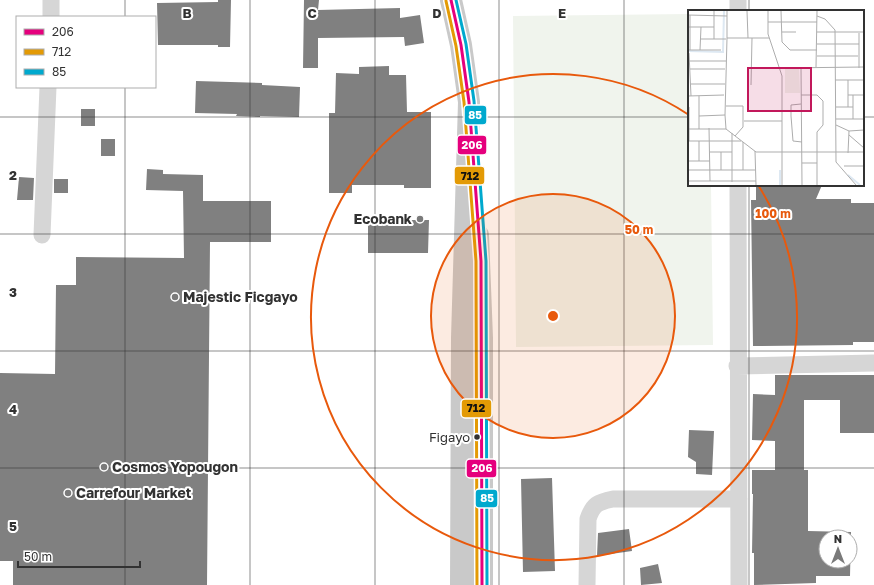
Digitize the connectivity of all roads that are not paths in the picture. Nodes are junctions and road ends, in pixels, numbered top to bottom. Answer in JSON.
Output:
{"nodes":[{"id":1,"x":51,"y":0,"type":"edge"},
{"id":2,"x":451,"y":0,"type":"edge"},
{"id":3,"x":51,"y":16,"type":"edge"},
{"id":4,"x":48,"y":88,"type":"edge"},
{"id":5,"x":470,"y":132,"type":"junction"},
{"id":6,"x":738,"y":186,"type":"edge"},
{"id":7,"x":42,"y":235,"type":"dead end"},
{"id":8,"x":874,"y":363,"type":"edge"},
{"id":9,"x":738,"y":366,"type":"junction"},
{"id":10,"x":739,"y":499,"type":"junction"},
{"id":11,"x":460,"y":585,"type":"edge"},
{"id":12,"x":482,"y":585,"type":"edge"},
{"id":13,"x":587,"y":585,"type":"edge"},
{"id":14,"x":739,"y":585,"type":"edge"}],
"edges":[{"from":1,"to":3,"type":"street"},
{"from":2,"to":5,"type":"main road"},
{"from":4,"to":7,"type":"street"},
{"from":5,"to":11,"type":"main road"},
{"from":5,"to":12,"type":"main road"},
{"from":6,"to":9,"type":"street"},
{"from":8,"to":9,"type":"street"},
{"from":9,"to":10,"type":"street"},
{"from":10,"to":13,"type":"street"},
{"from":10,"to":14,"type":"street"}]}
